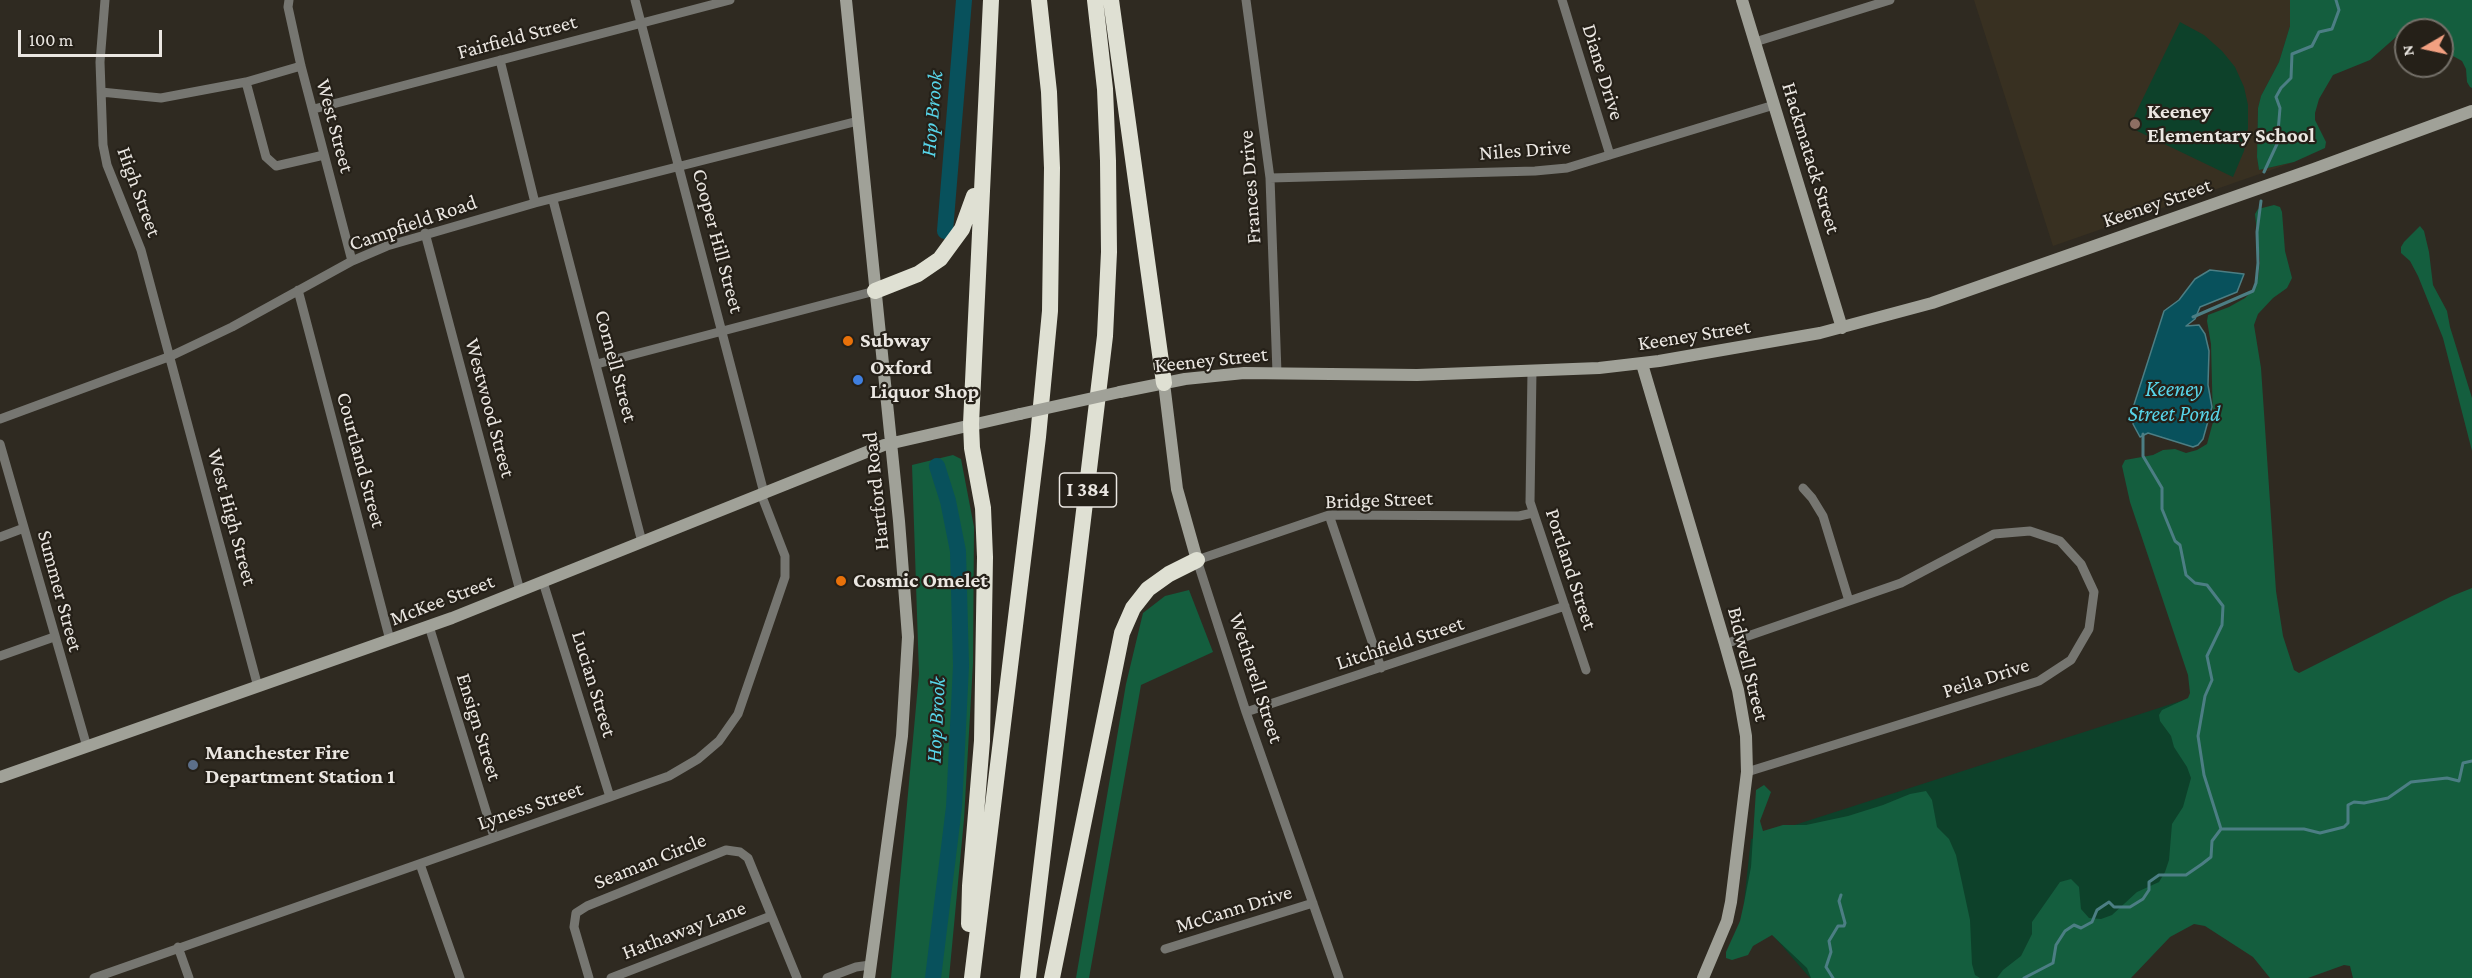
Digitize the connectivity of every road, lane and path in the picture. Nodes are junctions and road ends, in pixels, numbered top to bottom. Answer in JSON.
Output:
{"nodes":[{"id":1,"x":105,"y":0,"type":"edge"},
{"id":2,"x":289,"y":0,"type":"edge"},
{"id":3,"x":635,"y":0,"type":"edge"},
{"id":4,"x":730,"y":0,"type":"edge"},
{"id":5,"x":846,"y":0,"type":"edge"},
{"id":6,"x":990,"y":0,"type":"edge"},
{"id":7,"x":1039,"y":0,"type":"edge"},
{"id":8,"x":1095,"y":0,"type":"edge"},
{"id":9,"x":1111,"y":0,"type":"edge"},
{"id":10,"x":1246,"y":0,"type":"edge"},
{"id":11,"x":1562,"y":0,"type":"edge"},
{"id":12,"x":1742,"y":0,"type":"edge"},
{"id":13,"x":1890,"y":0,"type":"edge"},
{"id":14,"x":641,"y":23,"type":"junction"},
{"id":15,"x":1755,"y":42,"type":"junction"},
{"id":16,"x":500,"y":60,"type":"junction"},
{"id":17,"x":301,"y":66,"type":"junction"},
{"id":18,"x":246,"y":82,"type":"junction"},
{"id":19,"x":101,"y":92,"type":"junction"},
{"id":20,"x":1774,"y":105,"type":"junction"},
{"id":21,"x":314,"y":109,"type":"junction"},
{"id":22,"x":2472,"y":111,"type":"edge"},
{"id":23,"x":858,"y":120,"type":"junction"},
{"id":24,"x":984,"y":130,"type":"junction"},
{"id":25,"x":324,"y":155,"type":"junction"},
{"id":26,"x":1610,"y":155,"type":"junction"},
{"id":27,"x":679,"y":166,"type":"junction"},
{"id":28,"x":1270,"y":178,"type":"junction"},
{"id":29,"x":553,"y":200,"type":"junction"},
{"id":30,"x":535,"y":203,"type":"junction"},
{"id":31,"x":425,"y":233,"type":"junction"},
{"id":32,"x":352,"y":261,"type":"junction"},
{"id":33,"x":298,"y":290,"type":"junction"},
{"id":34,"x":875,"y":291,"type":"junction"},
{"id":35,"x":1842,"y":328,"type":"junction"},
{"id":36,"x":723,"y":331,"type":"junction"},
{"id":37,"x":171,"y":356,"type":"junction"},
{"id":38,"x":597,"y":364,"type":"junction"},
{"id":39,"x":1642,"y":364,"type":"junction"},
{"id":40,"x":1532,"y":371,"type":"junction"},
{"id":41,"x":1277,"y":373,"type":"junction"},
{"id":42,"x":1164,"y":383,"type":"junction"},
{"id":43,"x":0,"y":419,"type":"edge"},
{"id":44,"x":970,"y":424,"type":"junction"},
{"id":45,"x":891,"y":442,"type":"junction"},
{"id":46,"x":0,"y":444,"type":"edge"},
{"id":47,"x":1803,"y":488,"type":"dead end"},
{"id":48,"x":762,"y":493,"type":"junction"},
{"id":49,"x":1533,"y":513,"type":"junction"},
{"id":50,"x":1329,"y":515,"type":"junction"},
{"id":51,"x":24,"y":528,"type":"junction"},
{"id":52,"x":0,"y":537,"type":"edge"},
{"id":53,"x":642,"y":542,"type":"junction"},
{"id":54,"x":1197,"y":560,"type":"junction"},
{"id":55,"x":543,"y":582,"type":"junction"},
{"id":56,"x":520,"y":591,"type":"junction"},
{"id":57,"x":1849,"y":601,"type":"junction"},
{"id":58,"x":1565,"y":606,"type":"junction"},
{"id":59,"x":429,"y":626,"type":"junction"},
{"id":60,"x":54,"y":637,"type":"junction"},
{"id":61,"x":390,"y":640,"type":"junction"},
{"id":62,"x":1725,"y":644,"type":"junction"},
{"id":63,"x":0,"y":656,"type":"edge"},
{"id":64,"x":1381,"y":668,"type":"junction"},
{"id":65,"x":1586,"y":669,"type":"dead end"},
{"id":66,"x":258,"y":687,"type":"junction"},
{"id":67,"x":1246,"y":712,"type":"junction"},
{"id":68,"x":87,"y":747,"type":"junction"},
{"id":69,"x":1747,"y":772,"type":"junction"},
{"id":70,"x":0,"y":777,"type":"edge"},
{"id":71,"x":610,"y":797,"type":"junction"},
{"id":72,"x":494,"y":837,"type":"junction"},
{"id":73,"x":420,"y":864,"type":"junction"},
{"id":74,"x":1313,"y":903,"type":"junction"},
{"id":75,"x":771,"y":916,"type":"junction"},
{"id":76,"x":178,"y":947,"type":"junction"},
{"id":77,"x":1165,"y":949,"type":"dead end"},
{"id":78,"x":870,"y":972,"type":"edge"},
{"id":79,"x":972,"y":972,"type":"edge"},
{"id":80,"x":94,"y":978,"type":"edge"},
{"id":81,"x":189,"y":978,"type":"edge"},
{"id":82,"x":460,"y":978,"type":"edge"},
{"id":83,"x":589,"y":978,"type":"edge"},
{"id":84,"x":611,"y":978,"type":"edge"},
{"id":85,"x":796,"y":978,"type":"edge"},
{"id":86,"x":827,"y":978,"type":"edge"},
{"id":87,"x":1028,"y":978,"type":"edge"},
{"id":88,"x":1052,"y":978,"type":"edge"},
{"id":89,"x":1339,"y":978,"type":"edge"},
{"id":90,"x":1702,"y":978,"type":"edge"}],
"edges":[{"from":1,"to":19,"type":"street","name":"High Street"},
{"from":2,"to":17,"type":"street","name":"West Street"},
{"from":3,"to":14,"type":"street","name":"Cooper Hill Street"},
{"from":4,"to":14,"type":"street","name":"Fairfield Street"},
{"from":5,"to":23,"type":"main road","name":"Hartford Road"},
{"from":6,"to":24,"type":"highway"},
{"from":7,"to":79,"type":"highway","number":"I 384"},
{"from":8,"to":87,"type":"highway","number":"I 384"},
{"from":9,"to":42,"type":"highway"},
{"from":10,"to":28,"type":"street","name":"Frances Drive"},
{"from":11,"to":26,"type":"street","name":"Diane Drive"},
{"from":12,"to":15,"type":"main road","name":"Hackmatack Street"},
{"from":13,"to":15,"type":"street"},
{"from":14,"to":16,"type":"street","name":"Fairfield Street"},
{"from":14,"to":27,"type":"street","name":"Cooper Hill Street"},
{"from":15,"to":20,"type":"main road","name":"Hackmatack Street"},
{"from":16,"to":21,"type":"street","name":"Fairfield Street"},
{"from":16,"to":30,"type":"street"},
{"from":17,"to":18,"type":"street"},
{"from":17,"to":21,"type":"street","name":"West Street"},
{"from":18,"to":19,"type":"street"},
{"from":18,"to":25,"type":"street"},
{"from":19,"to":37,"type":"street","name":"High Street"},
{"from":20,"to":26,"type":"street","name":"Niles Drive"},
{"from":20,"to":35,"type":"main road","name":"Hackmatack Street"},
{"from":21,"to":25,"type":"street","name":"West Street"},
{"from":22,"to":35,"type":"main road","name":"Keeney Street"},
{"from":23,"to":27,"type":"street","name":"Campfield Road"},
{"from":23,"to":34,"type":"main road","name":"Hartford Road"},
{"from":24,"to":34,"type":"highway"},
{"from":24,"to":44,"type":"highway"},
{"from":25,"to":32,"type":"street","name":"West Street"},
{"from":26,"to":28,"type":"street","name":"Niles Drive"},
{"from":27,"to":29,"type":"street","name":"Campfield Road"},
{"from":27,"to":36,"type":"street","name":"Cooper Hill Street"},
{"from":28,"to":41,"type":"street","name":"Frances Drive"},
{"from":29,"to":30,"type":"street","name":"Campfield Road"},
{"from":29,"to":38,"type":"street","name":"Cornell Street"},
{"from":30,"to":31,"type":"street","name":"Campfield Road"},
{"from":31,"to":32,"type":"street","name":"Campfield Road"},
{"from":31,"to":56,"type":"street","name":"Westwood Street"},
{"from":32,"to":33,"type":"street","name":"Campfield Road"},
{"from":33,"to":37,"type":"street","name":"Campfield Road"},
{"from":33,"to":61,"type":"street","name":"Courtland Street"},
{"from":34,"to":36,"type":"street"},
{"from":34,"to":45,"type":"main road","name":"Hartford Road"},
{"from":35,"to":39,"type":"main road","name":"Keeney Street"},
{"from":36,"to":38,"type":"street"},
{"from":36,"to":48,"type":"street","name":"Cooper Hill Street"},
{"from":37,"to":43,"type":"street","name":"Campfield Road"},
{"from":37,"to":66,"type":"street","name":"West High Street"},
{"from":38,"to":53,"type":"street","name":"Cornell Street"},
{"from":39,"to":40,"type":"main road","name":"Keeney Street"},
{"from":39,"to":62,"type":"main road","name":"Bidwell Street"},
{"from":40,"to":41,"type":"main road","name":"Keeney Street"},
{"from":40,"to":49,"type":"street","name":"Portland Street"},
{"from":41,"to":42,"type":"main road","name":"Keeney Street"},
{"from":42,"to":44,"type":"main road","name":"Keeney Street","bridge":true},
{"from":42,"to":54,"type":"main road","name":"Wetherell Street"},
{"from":44,"to":45,"type":"main road","name":"Keeney Street"},
{"from":44,"to":79,"type":"highway"},
{"from":45,"to":48,"type":"main road","name":"McKee Street"},
{"from":45,"to":78,"type":"main road","name":"Hartford Road"},
{"from":46,"to":51,"type":"street","name":"Summer Street"},
{"from":47,"to":57,"type":"street"},
{"from":48,"to":53,"type":"main road","name":"McKee Street"},
{"from":48,"to":71,"type":"street","name":"Lyness Street"},
{"from":49,"to":50,"type":"street","name":"Bridge Street"},
{"from":49,"to":58,"type":"street","name":"Portland Street"},
{"from":50,"to":54,"type":"street","name":"Bridge Street"},
{"from":50,"to":64,"type":"street"},
{"from":51,"to":52,"type":"street"},
{"from":51,"to":60,"type":"street","name":"Summer Street"},
{"from":53,"to":55,"type":"main road","name":"McKee Street"},
{"from":54,"to":67,"type":"street","name":"Wetherell Street"},
{"from":54,"to":88,"type":"highway"},
{"from":55,"to":56,"type":"main road","name":"McKee Street"},
{"from":55,"to":71,"type":"street","name":"Lucian Street"},
{"from":56,"to":59,"type":"main road","name":"McKee Street"},
{"from":57,"to":62,"type":"street","name":"Peila Drive"},
{"from":57,"to":69,"type":"street","name":"Peila Drive"},
{"from":58,"to":64,"type":"street","name":"Litchfield Street"},
{"from":58,"to":65,"type":"street","name":"Portland Street"},
{"from":59,"to":61,"type":"main road","name":"McKee Street"},
{"from":59,"to":72,"type":"street","name":"Ensign Street"},
{"from":60,"to":63,"type":"street"},
{"from":60,"to":68,"type":"street","name":"Summer Street"},
{"from":61,"to":66,"type":"main road","name":"McKee Street"},
{"from":62,"to":69,"type":"main road","name":"Bidwell Street"},
{"from":64,"to":67,"type":"street","name":"Litchfield Street"},
{"from":66,"to":68,"type":"main road","name":"McKee Street"},
{"from":67,"to":74,"type":"street","name":"Wetherell Street"},
{"from":68,"to":70,"type":"main road","name":"McKee Street"},
{"from":69,"to":90,"type":"main road","name":"Bidwell Street"},
{"from":71,"to":72,"type":"street","name":"Lyness Street"},
{"from":72,"to":73,"type":"street","name":"Lyness Street"},
{"from":73,"to":76,"type":"street","name":"Lyness Street"},
{"from":73,"to":82,"type":"street"},
{"from":74,"to":77,"type":"street","name":"McCann Drive"},
{"from":74,"to":89,"type":"street","name":"Wetherell Street"},
{"from":75,"to":83,"type":"street","name":"Seaman Circle"},
{"from":75,"to":84,"type":"street","name":"Hathaway Lane"},
{"from":75,"to":85,"type":"street","name":"Seaman Circle"},
{"from":76,"to":80,"type":"street","name":"Lyness Street"},
{"from":76,"to":81,"type":"street"},
{"from":78,"to":86,"type":"street"}]}
